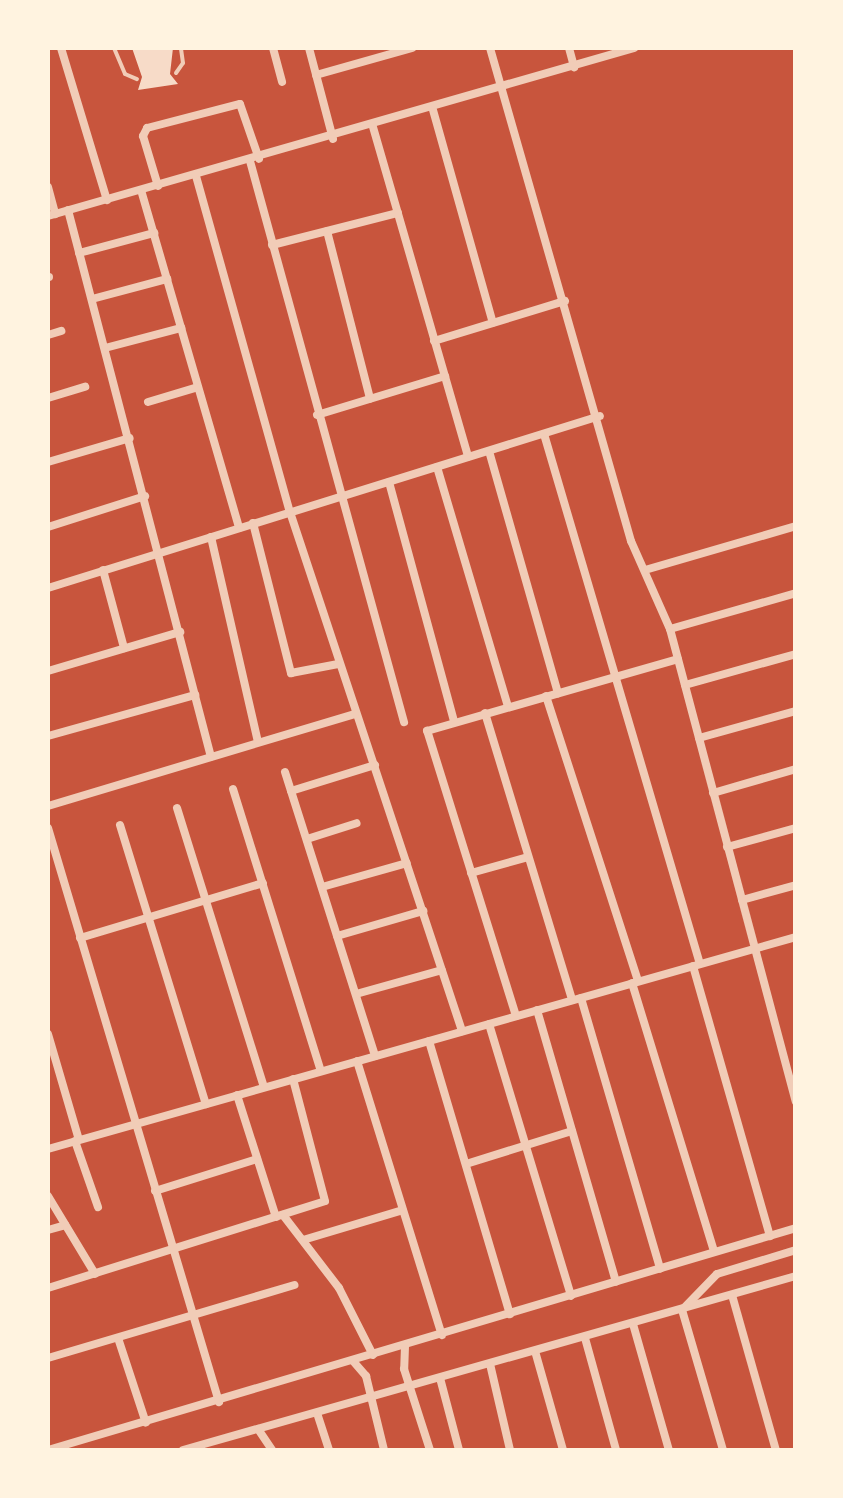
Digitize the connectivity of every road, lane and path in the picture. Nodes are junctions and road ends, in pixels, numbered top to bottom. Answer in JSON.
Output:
{"nodes":[{"id":1,"x":61,"y":48,"type":"edge"},
{"id":2,"x":114,"y":48,"type":"edge"},
{"id":3,"x":181,"y":48,"type":"edge"},
{"id":4,"x":274,"y":48,"type":"edge"},
{"id":5,"x":309,"y":48,"type":"edge"},
{"id":6,"x":412,"y":48,"type":"edge"},
{"id":7,"x":490,"y":48,"type":"edge"},
{"id":8,"x":569,"y":48,"type":"edge"},
{"id":9,"x":634,"y":48,"type":"edge"},
{"id":10,"x":398,"y":49,"type":"edge"},
{"id":11,"x":574,"y":68,"type":"junction"},
{"id":12,"x":176,"y":73,"type":"dead end"},
{"id":13,"x":316,"y":75,"type":"junction"},
{"id":14,"x":136,"y":79,"type":"dead end"},
{"id":15,"x":282,"y":82,"type":"dead end"},
{"id":16,"x":502,"y":89,"type":"junction"},
{"id":17,"x":432,"y":110,"type":"junction"},
{"id":18,"x":373,"y":127,"type":"junction"},
{"id":19,"x":333,"y":139,"type":"junction"},
{"id":20,"x":255,"y":160,"type":"junction"},
{"id":21,"x":196,"y":176,"type":"junction"},
{"id":22,"x":158,"y":186,"type":"junction"},
{"id":23,"x":48,"y":187,"type":"edge"},
{"id":24,"x":141,"y":190,"type":"junction"},
{"id":25,"x":107,"y":200,"type":"junction"},
{"id":26,"x":68,"y":210,"type":"junction"},
{"id":27,"x":398,"y":213,"type":"junction"},
{"id":28,"x":52,"y":215,"type":"edge"},
{"id":29,"x":327,"y":231,"type":"junction"},
{"id":30,"x":154,"y":234,"type":"junction"},
{"id":31,"x":272,"y":245,"type":"junction"},
{"id":32,"x":79,"y":253,"type":"junction"},
{"id":33,"x":167,"y":280,"type":"junction"},
{"id":34,"x":92,"y":299,"type":"junction"},
{"id":35,"x":565,"y":301,"type":"junction"},
{"id":36,"x":492,"y":324,"type":"junction"},
{"id":37,"x":181,"y":328,"type":"junction"},
{"id":38,"x":61,"y":332,"type":"dead end"},
{"id":39,"x":48,"y":335,"type":"edge"},
{"id":40,"x":434,"y":341,"type":"junction"},
{"id":41,"x":105,"y":348,"type":"junction"},
{"id":42,"x":444,"y":376,"type":"junction"},
{"id":43,"x":85,"y":386,"type":"dead end"},
{"id":44,"x":198,"y":387,"type":"junction"},
{"id":45,"x":48,"y":398,"type":"edge"},
{"id":46,"x":370,"y":399,"type":"junction"},
{"id":47,"x":148,"y":402,"type":"dead end"},
{"id":48,"x":317,"y":415,"type":"junction"},
{"id":49,"x":600,"y":416,"type":"junction"},
{"id":50,"x":544,"y":434,"type":"junction"},
{"id":51,"x":130,"y":438,"type":"junction"},
{"id":52,"x":489,"y":451,"type":"junction"},
{"id":53,"x":468,"y":457,"type":"junction"},
{"id":54,"x":48,"y":462,"type":"edge"},
{"id":55,"x":437,"y":467,"type":"junction"},
{"id":56,"x":388,"y":482,"type":"junction"},
{"id":57,"x":145,"y":496,"type":"junction"},
{"id":58,"x":339,"y":497,"type":"junction"},
{"id":59,"x":290,"y":512,"type":"junction"},
{"id":60,"x":253,"y":523,"type":"junction"},
{"id":61,"x":796,"y":526,"type":"edge"},
{"id":62,"x":48,"y":527,"type":"edge"},
{"id":63,"x":238,"y":528,"type":"junction"},
{"id":64,"x":210,"y":536,"type":"junction"},
{"id":65,"x":160,"y":552,"type":"junction"},
{"id":66,"x":103,"y":570,"type":"junction"},
{"id":67,"x":645,"y":570,"type":"junction"},
{"id":68,"x":48,"y":588,"type":"edge"},
{"id":69,"x":796,"y":593,"type":"edge"},
{"id":70,"x":670,"y":630,"type":"junction"},
{"id":71,"x":180,"y":632,"type":"junction"},
{"id":72,"x":124,"y":648,"type":"junction"},
{"id":73,"x":796,"y":654,"type":"edge"},
{"id":74,"x":678,"y":659,"type":"junction"},
{"id":75,"x":338,"y":664,"type":"junction"},
{"id":76,"x":48,"y":671,"type":"edge"},
{"id":77,"x":613,"y":677,"type":"junction"},
{"id":78,"x":684,"y":685,"type":"junction"},
{"id":79,"x":558,"y":693,"type":"junction"},
{"id":80,"x":195,"y":695,"type":"junction"},
{"id":81,"x":546,"y":696,"type":"junction"},
{"id":82,"x":508,"y":707,"type":"junction"},
{"id":83,"x":796,"y":711,"type":"edge"},
{"id":84,"x":355,"y":714,"type":"junction"},
{"id":85,"x":485,"y":714,"type":"junction"},
{"id":86,"x":404,"y":722,"type":"dead end"},
{"id":87,"x":454,"y":722,"type":"junction"},
{"id":88,"x":48,"y":736,"type":"edge"},
{"id":89,"x":698,"y":738,"type":"junction"},
{"id":90,"x":258,"y":742,"type":"junction"},
{"id":91,"x":210,"y":757,"type":"junction"},
{"id":92,"x":375,"y":765,"type":"junction"},
{"id":93,"x":796,"y":769,"type":"edge"},
{"id":94,"x":286,"y":772,"type":"dead end"},
{"id":95,"x":234,"y":789,"type":"dead end"},
{"id":96,"x":291,"y":790,"type":"junction"},
{"id":97,"x":713,"y":793,"type":"junction"},
{"id":98,"x":48,"y":806,"type":"edge"},
{"id":99,"x":177,"y":808,"type":"dead end"},
{"id":100,"x":357,"y":822,"type":"dead end"},
{"id":101,"x":120,"y":825,"type":"dead end"},
{"id":102,"x":48,"y":828,"type":"edge"},
{"id":103,"x":796,"y":828,"type":"edge"},
{"id":104,"x":307,"y":839,"type":"junction"},
{"id":105,"x":727,"y":847,"type":"junction"},
{"id":106,"x":528,"y":857,"type":"junction"},
{"id":107,"x":407,"y":863,"type":"junction"},
{"id":108,"x":58,"y":866,"type":"junction"},
{"id":109,"x":48,"y":870,"type":"edge"},
{"id":110,"x":471,"y":873,"type":"junction"},
{"id":111,"x":263,"y":883,"type":"junction"},
{"id":112,"x":796,"y":885,"type":"edge"},
{"id":113,"x":322,"y":887,"type":"junction"},
{"id":114,"x":742,"y":900,"type":"junction"},
{"id":115,"x":206,"y":901,"type":"junction"},
{"id":116,"x":423,"y":912,"type":"junction"},
{"id":117,"x":149,"y":918,"type":"junction"},
{"id":118,"x":338,"y":936,"type":"junction"},
{"id":119,"x":796,"y":937,"type":"edge"},
{"id":120,"x":80,"y":938,"type":"junction"},
{"id":121,"x":754,"y":948,"type":"junction"},
{"id":122,"x":696,"y":965,"type":"junction"},
{"id":123,"x":442,"y":970,"type":"junction"},
{"id":124,"x":635,"y":982,"type":"junction"},
{"id":125,"x":356,"y":994,"type":"junction"},
{"id":126,"x":576,"y":999,"type":"junction"},
{"id":127,"x":537,"y":1010,"type":"junction"},
{"id":128,"x":516,"y":1016,"type":"junction"},
{"id":129,"x":489,"y":1024,"type":"junction"},
{"id":130,"x":462,"y":1031,"type":"junction"},
{"id":131,"x":48,"y":1034,"type":"edge"},
{"id":132,"x":429,"y":1040,"type":"junction"},
{"id":133,"x":376,"y":1056,"type":"junction"},
{"id":134,"x":357,"y":1061,"type":"junction"},
{"id":135,"x":321,"y":1071,"type":"junction"},
{"id":136,"x":293,"y":1079,"type":"junction"},
{"id":137,"x":264,"y":1088,"type":"junction"},
{"id":138,"x":237,"y":1095,"type":"junction"},
{"id":139,"x":796,"y":1102,"type":"edge"},
{"id":140,"x":206,"y":1104,"type":"junction"},
{"id":141,"x":135,"y":1124,"type":"junction"},
{"id":142,"x":572,"y":1132,"type":"junction"},
{"id":143,"x":77,"y":1141,"type":"junction"},
{"id":144,"x":526,"y":1146,"type":"junction"},
{"id":145,"x":48,"y":1149,"type":"edge"},
{"id":146,"x":258,"y":1159,"type":"junction"},
{"id":147,"x":466,"y":1164,"type":"junction"},
{"id":148,"x":156,"y":1191,"type":"junction"},
{"id":149,"x":48,"y":1196,"type":"edge"},
{"id":150,"x":98,"y":1208,"type":"dead end"},
{"id":151,"x":403,"y":1210,"type":"junction"},
{"id":152,"x":280,"y":1216,"type":"junction"},
{"id":153,"x":66,"y":1225,"type":"junction"},
{"id":154,"x":796,"y":1228,"type":"edge"},
{"id":155,"x":48,"y":1230,"type":"edge"},
{"id":156,"x":770,"y":1236,"type":"junction"},
{"id":157,"x":303,"y":1240,"type":"junction"},
{"id":158,"x":796,"y":1250,"type":"edge"},
{"id":159,"x":174,"y":1252,"type":"junction"},
{"id":160,"x":714,"y":1252,"type":"junction"},
{"id":161,"x":660,"y":1269,"type":"junction"},
{"id":162,"x":96,"y":1274,"type":"junction"},
{"id":163,"x":796,"y":1276,"type":"edge"},
{"id":164,"x":616,"y":1282,"type":"junction"},
{"id":165,"x":294,"y":1285,"type":"dead end"},
{"id":166,"x":48,"y":1288,"type":"edge"},
{"id":167,"x":732,"y":1295,"type":"junction"},
{"id":168,"x":571,"y":1296,"type":"junction"},
{"id":169,"x":682,"y":1310,"type":"junction"},
{"id":170,"x":192,"y":1313,"type":"junction"},
{"id":171,"x":510,"y":1314,"type":"junction"},
{"id":172,"x":633,"y":1324,"type":"junction"},
{"id":173,"x":442,"y":1335,"type":"junction"},
{"id":174,"x":118,"y":1338,"type":"junction"},
{"id":175,"x":585,"y":1338,"type":"junction"},
{"id":176,"x":405,"y":1346,"type":"junction"},
{"id":177,"x":535,"y":1351,"type":"junction"},
{"id":178,"x":373,"y":1356,"type":"junction"},
{"id":179,"x":48,"y":1358,"type":"edge"},
{"id":180,"x":353,"y":1362,"type":"junction"},
{"id":181,"x":490,"y":1364,"type":"junction"},
{"id":182,"x":440,"y":1378,"type":"junction"},
{"id":183,"x":412,"y":1386,"type":"junction"},
{"id":184,"x":369,"y":1398,"type":"junction"},
{"id":185,"x":219,"y":1402,"type":"junction"},
{"id":186,"x":317,"y":1413,"type":"junction"},
{"id":187,"x":146,"y":1423,"type":"junction"},
{"id":188,"x":258,"y":1429,"type":"junction"},
{"id":189,"x":48,"y":1450,"type":"edge"},
{"id":190,"x":183,"y":1450,"type":"edge"},
{"id":191,"x":272,"y":1450,"type":"edge"},
{"id":192,"x":329,"y":1450,"type":"edge"},
{"id":193,"x":384,"y":1450,"type":"edge"},
{"id":194,"x":430,"y":1450,"type":"edge"},
{"id":195,"x":459,"y":1450,"type":"edge"},
{"id":196,"x":510,"y":1450,"type":"edge"},
{"id":197,"x":563,"y":1450,"type":"edge"},
{"id":198,"x":616,"y":1450,"type":"edge"},
{"id":199,"x":669,"y":1450,"type":"edge"},
{"id":200,"x":723,"y":1450,"type":"edge"},
{"id":201,"x":776,"y":1450,"type":"edge"}],
"edges":[{"from":1,"to":25,"type":"street"},
{"from":2,"to":14,"type":"lane"},
{"from":3,"to":12,"type":"lane"},
{"from":4,"to":15,"type":"street"},
{"from":5,"to":13,"type":"street"},
{"from":6,"to":10,"type":"street"},
{"from":7,"to":16,"type":"street"},
{"from":8,"to":11,"type":"street"},
{"from":9,"to":11,"type":"street"},
{"from":10,"to":13,"type":"street"},
{"from":11,"to":16,"type":"street"},
{"from":13,"to":19,"type":"street"},
{"from":16,"to":17,"type":"street"},
{"from":16,"to":35,"type":"street"},
{"from":17,"to":18,"type":"street"},
{"from":17,"to":36,"type":"street"},
{"from":18,"to":19,"type":"street"},
{"from":18,"to":27,"type":"street"},
{"from":19,"to":20,"type":"street"},
{"from":20,"to":21,"type":"street"},
{"from":20,"to":22,"type":"street"},
{"from":20,"to":31,"type":"street"},
{"from":21,"to":22,"type":"street"},
{"from":21,"to":59,"type":"street"},
{"from":22,"to":24,"type":"street"},
{"from":23,"to":28,"type":"street"},
{"from":24,"to":25,"type":"street"},
{"from":24,"to":30,"type":"street"},
{"from":25,"to":26,"type":"street"},
{"from":26,"to":28,"type":"street"},
{"from":26,"to":32,"type":"street"},
{"from":27,"to":29,"type":"street"},
{"from":27,"to":40,"type":"street"},
{"from":29,"to":31,"type":"street"},
{"from":29,"to":46,"type":"street"},
{"from":30,"to":32,"type":"street"},
{"from":30,"to":33,"type":"street"},
{"from":31,"to":48,"type":"street"},
{"from":32,"to":34,"type":"street"},
{"from":33,"to":34,"type":"street"},
{"from":33,"to":37,"type":"street"},
{"from":34,"to":41,"type":"street"},
{"from":35,"to":36,"type":"street"},
{"from":35,"to":49,"type":"street"},
{"from":36,"to":40,"type":"street"},
{"from":37,"to":41,"type":"street"},
{"from":37,"to":44,"type":"street"},
{"from":38,"to":39,"type":"street"},
{"from":40,"to":42,"type":"street"},
{"from":41,"to":51,"type":"street"},
{"from":42,"to":46,"type":"street"},
{"from":42,"to":53,"type":"street"},
{"from":43,"to":45,"type":"street"},
{"from":44,"to":47,"type":"street"},
{"from":44,"to":63,"type":"street"},
{"from":46,"to":48,"type":"street"},
{"from":48,"to":58,"type":"street"},
{"from":49,"to":50,"type":"street"},
{"from":49,"to":67,"type":"street"},
{"from":50,"to":52,"type":"street"},
{"from":50,"to":77,"type":"street"},
{"from":51,"to":54,"type":"street"},
{"from":51,"to":57,"type":"street"},
{"from":52,"to":53,"type":"street"},
{"from":52,"to":79,"type":"street"},
{"from":53,"to":55,"type":"street"},
{"from":55,"to":56,"type":"street"},
{"from":55,"to":82,"type":"street"},
{"from":56,"to":58,"type":"street"},
{"from":56,"to":87,"type":"street"},
{"from":57,"to":62,"type":"street"},
{"from":57,"to":65,"type":"street"},
{"from":58,"to":59,"type":"street"},
{"from":58,"to":86,"type":"street"},
{"from":59,"to":60,"type":"street"},
{"from":59,"to":75,"type":"street"},
{"from":60,"to":63,"type":"street"},
{"from":60,"to":75,"type":"street"},
{"from":61,"to":67,"type":"street"},
{"from":63,"to":64,"type":"street"},
{"from":64,"to":65,"type":"street"},
{"from":64,"to":90,"type":"street"},
{"from":65,"to":66,"type":"street"},
{"from":65,"to":71,"type":"street"},
{"from":66,"to":68,"type":"street"},
{"from":66,"to":72,"type":"street"},
{"from":67,"to":70,"type":"street"},
{"from":69,"to":70,"type":"street"},
{"from":70,"to":74,"type":"street"},
{"from":71,"to":72,"type":"street"},
{"from":71,"to":80,"type":"street"},
{"from":72,"to":76,"type":"street"},
{"from":73,"to":78,"type":"street"},
{"from":74,"to":77,"type":"street"},
{"from":74,"to":78,"type":"street"},
{"from":75,"to":84,"type":"street"},
{"from":77,"to":79,"type":"street"},
{"from":77,"to":122,"type":"street"},
{"from":78,"to":89,"type":"street"},
{"from":79,"to":81,"type":"street"},
{"from":80,"to":88,"type":"street"},
{"from":80,"to":91,"type":"street"},
{"from":81,"to":82,"type":"street"},
{"from":81,"to":124,"type":"street"},
{"from":82,"to":85,"type":"street"},
{"from":83,"to":89,"type":"street"},
{"from":84,"to":90,"type":"street"},
{"from":84,"to":92,"type":"street"},
{"from":85,"to":87,"type":"street"},
{"from":85,"to":106,"type":"street"},
{"from":87,"to":110,"type":"street"},
{"from":89,"to":97,"type":"street"},
{"from":90,"to":91,"type":"street"},
{"from":91,"to":98,"type":"street"},
{"from":92,"to":96,"type":"street"},
{"from":92,"to":107,"type":"street"},
{"from":93,"to":97,"type":"street"},
{"from":94,"to":96,"type":"street"},
{"from":95,"to":111,"type":"street"},
{"from":96,"to":104,"type":"street"},
{"from":97,"to":105,"type":"street"},
{"from":99,"to":115,"type":"street"},
{"from":100,"to":104,"type":"street"},
{"from":101,"to":117,"type":"street"},
{"from":102,"to":108,"type":"street"},
{"from":103,"to":105,"type":"street"},
{"from":104,"to":113,"type":"street"},
{"from":105,"to":114,"type":"street"},
{"from":106,"to":110,"type":"street"},
{"from":106,"to":126,"type":"street"},
{"from":107,"to":113,"type":"street"},
{"from":107,"to":116,"type":"street"},
{"from":108,"to":109,"type":"street"},
{"from":108,"to":120,"type":"street"},
{"from":110,"to":128,"type":"street"},
{"from":111,"to":115,"type":"street"},
{"from":111,"to":135,"type":"street"},
{"from":112,"to":114,"type":"street"},
{"from":113,"to":118,"type":"street"},
{"from":114,"to":121,"type":"street"},
{"from":115,"to":117,"type":"street"},
{"from":115,"to":137,"type":"street"},
{"from":116,"to":118,"type":"street"},
{"from":116,"to":123,"type":"street"},
{"from":117,"to":120,"type":"street"},
{"from":117,"to":140,"type":"street"},
{"from":118,"to":125,"type":"street"},
{"from":119,"to":121,"type":"street"},
{"from":120,"to":141,"type":"street"},
{"from":121,"to":122,"type":"street"},
{"from":121,"to":139,"type":"street"},
{"from":122,"to":124,"type":"street"},
{"from":122,"to":156,"type":"street"},
{"from":123,"to":125,"type":"street"},
{"from":123,"to":130,"type":"street"},
{"from":124,"to":126,"type":"street"},
{"from":124,"to":160,"type":"street"},
{"from":125,"to":133,"type":"street"},
{"from":126,"to":127,"type":"street"},
{"from":126,"to":161,"type":"street"},
{"from":127,"to":128,"type":"street"},
{"from":127,"to":142,"type":"street"},
{"from":128,"to":129,"type":"street"},
{"from":129,"to":130,"type":"street"},
{"from":129,"to":144,"type":"street"},
{"from":130,"to":132,"type":"street"},
{"from":131,"to":143,"type":"street"},
{"from":132,"to":133,"type":"street"},
{"from":132,"to":147,"type":"street"},
{"from":133,"to":134,"type":"street"},
{"from":134,"to":135,"type":"street"},
{"from":134,"to":151,"type":"street"},
{"from":135,"to":136,"type":"street"},
{"from":136,"to":137,"type":"street"},
{"from":136,"to":152,"type":"street"},
{"from":137,"to":138,"type":"street"},
{"from":138,"to":140,"type":"street"},
{"from":138,"to":146,"type":"street"},
{"from":140,"to":141,"type":"street"},
{"from":141,"to":143,"type":"street"},
{"from":141,"to":148,"type":"street"},
{"from":142,"to":144,"type":"street"},
{"from":142,"to":164,"type":"street"},
{"from":143,"to":145,"type":"street"},
{"from":143,"to":150,"type":"street"},
{"from":144,"to":147,"type":"street"},
{"from":144,"to":168,"type":"street"},
{"from":146,"to":148,"type":"street"},
{"from":146,"to":152,"type":"street"},
{"from":147,"to":171,"type":"street"},
{"from":148,"to":159,"type":"street"},
{"from":149,"to":153,"type":"street"},
{"from":151,"to":157,"type":"street"},
{"from":151,"to":173,"type":"street"},
{"from":152,"to":157,"type":"street"},
{"from":152,"to":159,"type":"street"},
{"from":153,"to":155,"type":"street"},
{"from":153,"to":162,"type":"street"},
{"from":154,"to":156,"type":"street"},
{"from":156,"to":160,"type":"street"},
{"from":157,"to":178,"type":"street"},
{"from":158,"to":169,"type":"street"},
{"from":159,"to":162,"type":"street"},
{"from":159,"to":170,"type":"street"},
{"from":160,"to":161,"type":"street"},
{"from":161,"to":164,"type":"street"},
{"from":162,"to":166,"type":"street"},
{"from":163,"to":167,"type":"street"},
{"from":164,"to":168,"type":"street"},
{"from":165,"to":170,"type":"street"},
{"from":167,"to":169,"type":"street"},
{"from":167,"to":201,"type":"street"},
{"from":168,"to":171,"type":"street"},
{"from":169,"to":172,"type":"street"},
{"from":169,"to":200,"type":"street"},
{"from":170,"to":174,"type":"street"},
{"from":170,"to":185,"type":"street"},
{"from":171,"to":173,"type":"street"},
{"from":172,"to":175,"type":"street"},
{"from":172,"to":199,"type":"street"},
{"from":173,"to":176,"type":"street"},
{"from":174,"to":179,"type":"street"},
{"from":174,"to":187,"type":"street"},
{"from":175,"to":177,"type":"street"},
{"from":175,"to":198,"type":"street"},
{"from":176,"to":178,"type":"street"},
{"from":176,"to":183,"type":"street"},
{"from":177,"to":181,"type":"street"},
{"from":177,"to":197,"type":"street"},
{"from":178,"to":180,"type":"street"},
{"from":180,"to":184,"type":"street"},
{"from":180,"to":185,"type":"street"},
{"from":181,"to":182,"type":"street"},
{"from":181,"to":196,"type":"street"},
{"from":182,"to":183,"type":"street"},
{"from":182,"to":195,"type":"street"},
{"from":183,"to":184,"type":"street"},
{"from":183,"to":194,"type":"street"},
{"from":184,"to":186,"type":"street"},
{"from":184,"to":193,"type":"street"},
{"from":185,"to":187,"type":"street"},
{"from":186,"to":188,"type":"street"},
{"from":186,"to":192,"type":"street"},
{"from":187,"to":189,"type":"street"},
{"from":188,"to":190,"type":"street"},
{"from":188,"to":191,"type":"street"}]}
